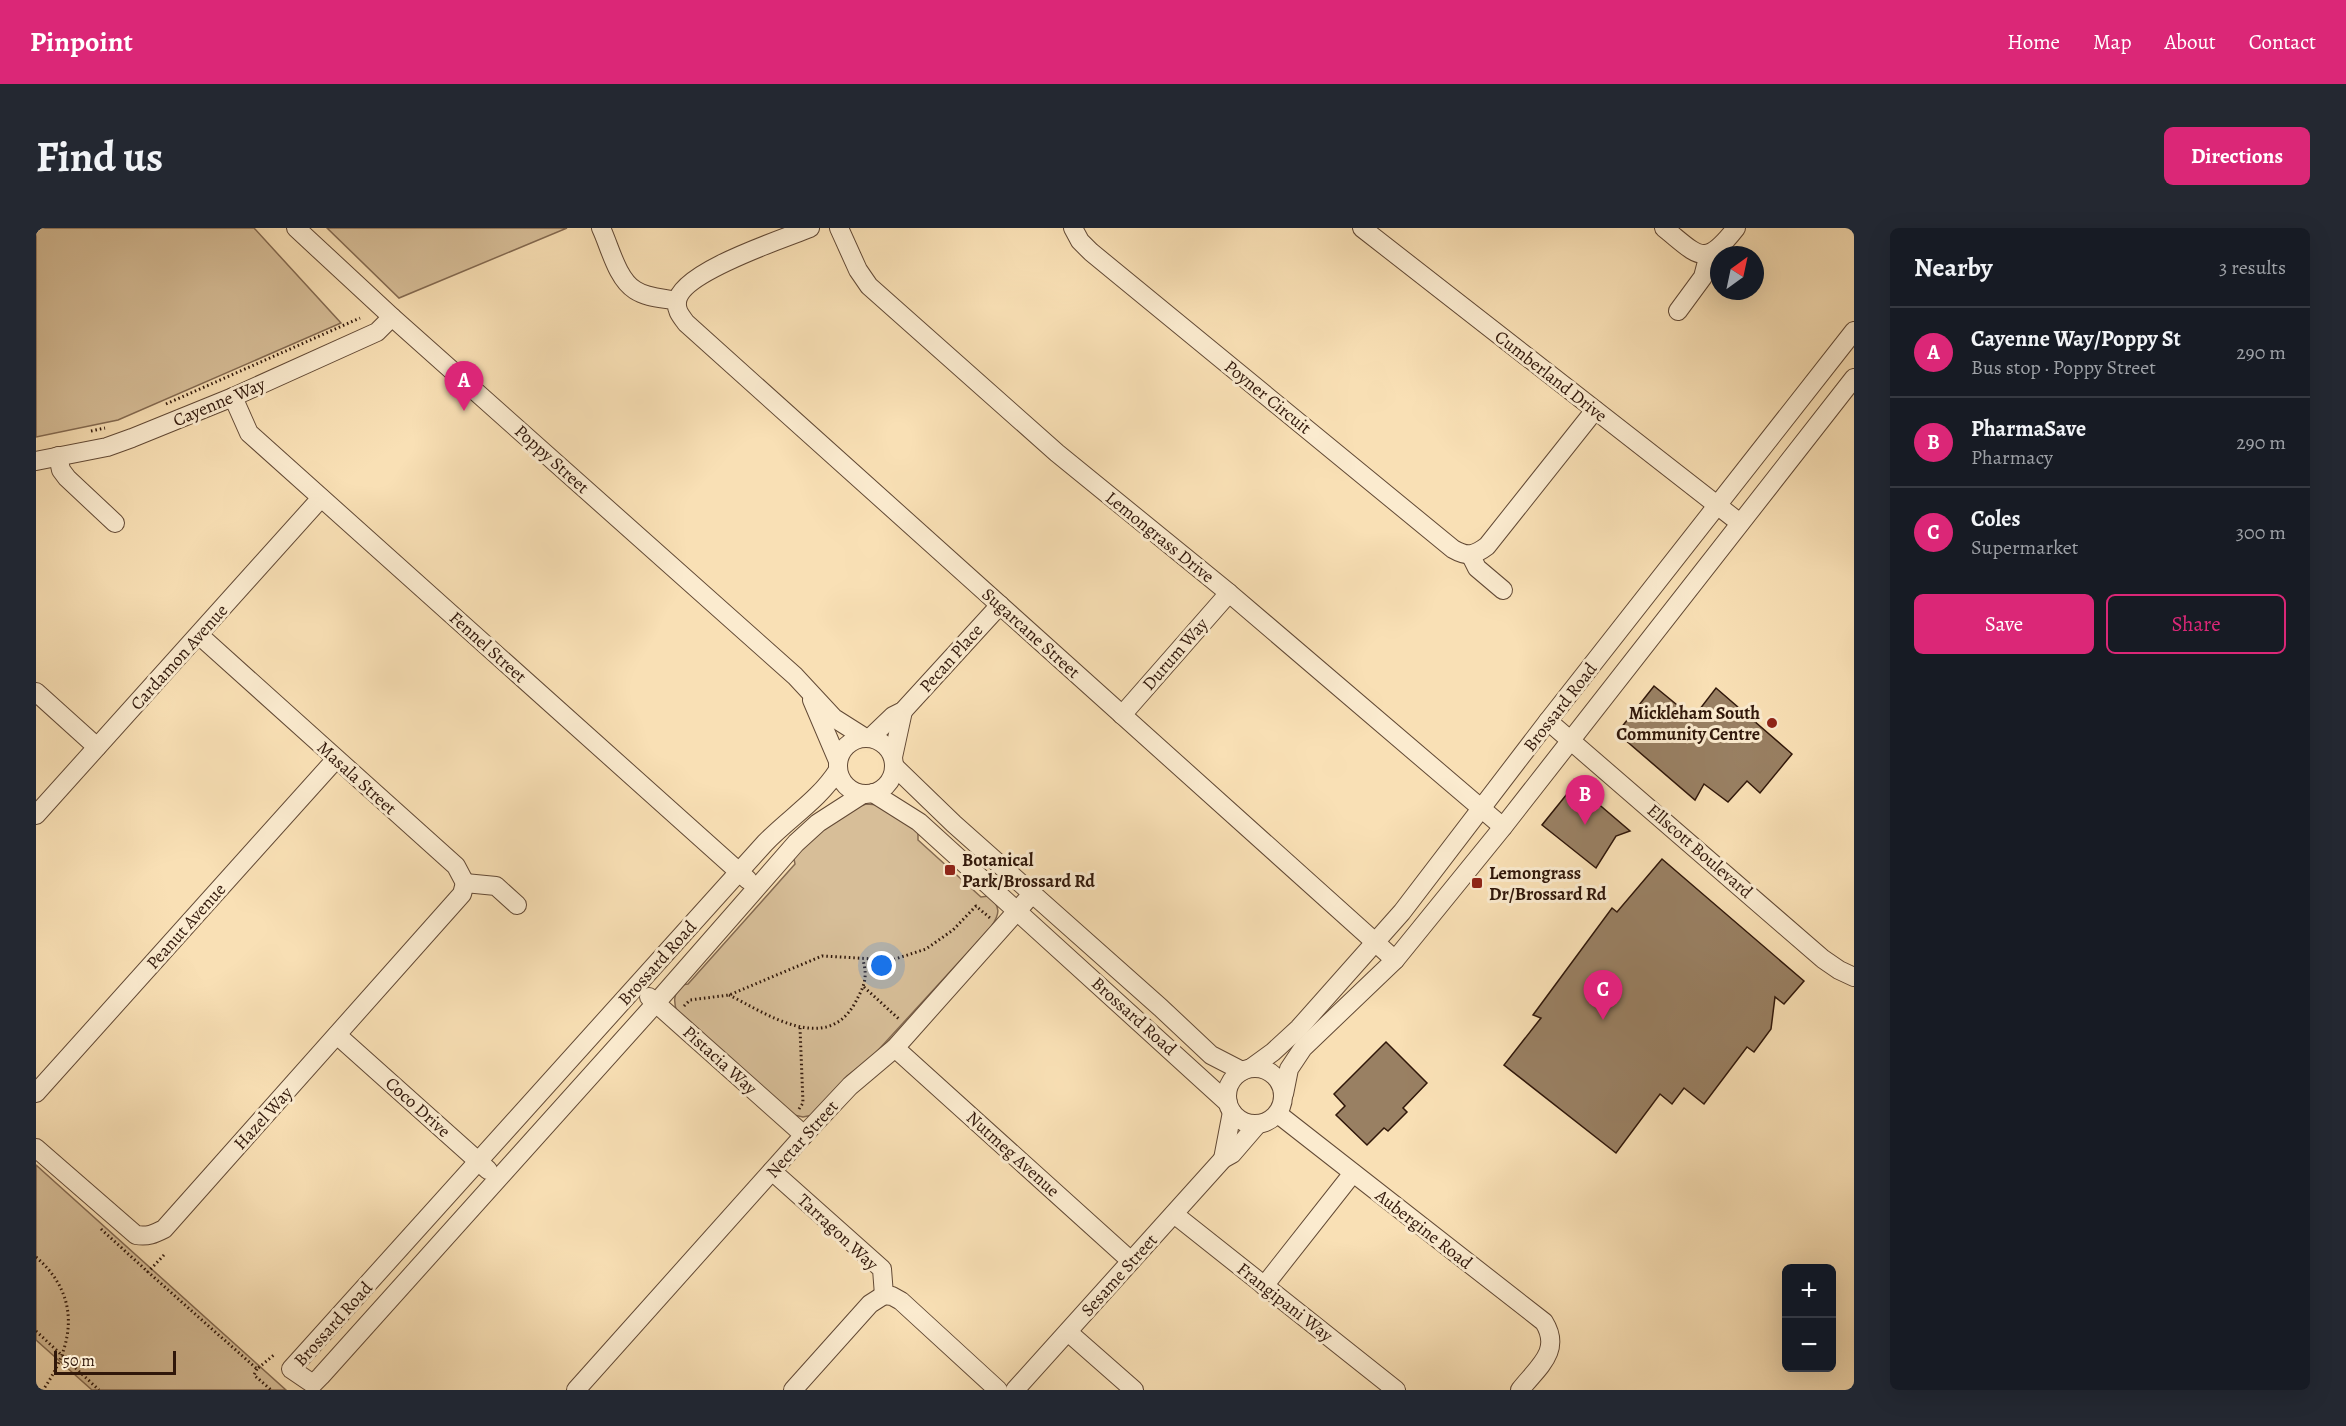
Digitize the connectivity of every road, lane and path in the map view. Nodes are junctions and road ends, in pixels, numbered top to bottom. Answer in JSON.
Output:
{"nodes":[{"id":1,"x":296,"y":228,"type":"edge"},
{"id":2,"x":602,"y":228,"type":"edge"},
{"id":3,"x":810,"y":228,"type":"edge"},
{"id":4,"x":839,"y":228,"type":"edge"},
{"id":5,"x":1073,"y":228,"type":"edge"},
{"id":6,"x":1362,"y":228,"type":"edge"},
{"id":7,"x":1664,"y":228,"type":"edge"},
{"id":8,"x":1736,"y":228,"type":"edge"},
{"id":9,"x":1709,"y":254,"type":"junction"},
{"id":10,"x":677,"y":301,"type":"junction"},
{"id":11,"x":1678,"y":311,"type":"dead end"},
{"id":12,"x":392,"y":317,"type":"junction"},
{"id":13,"x":360,"y":318,"type":"dead end"},
{"id":14,"x":1853,"y":335,"type":"edge"},
{"id":15,"x":1854,"y":378,"type":"edge"},
{"id":16,"x":233,"y":397,"type":"junction"},
{"id":17,"x":164,"y":405,"type":"dead end"},
{"id":18,"x":1595,"y":410,"type":"junction"},
{"id":19,"x":111,"y":427,"type":"dead end"},
{"id":20,"x":89,"y":431,"type":"dead end"},
{"id":21,"x":58,"y":456,"type":"junction"},
{"id":22,"x":36,"y":461,"type":"edge"},
{"id":23,"x":321,"y":498,"type":"junction"},
{"id":24,"x":1717,"y":506,"type":"junction"},
{"id":25,"x":115,"y":523,"type":"dead end"},
{"id":26,"x":1740,"y":523,"type":"junction"},
{"id":27,"x":1471,"y":556,"type":"junction"},
{"id":28,"x":1503,"y":590,"type":"dead end"},
{"id":29,"x":1229,"y":593,"type":"junction"},
{"id":30,"x":999,"y":606,"type":"junction"},
{"id":31,"x":199,"y":635,"type":"junction"},
{"id":32,"x":808,"y":690,"type":"junction"},
{"id":33,"x":36,"y":692,"type":"edge"},
{"id":34,"x":903,"y":711,"type":"junction"},
{"id":35,"x":1122,"y":715,"type":"junction"},
{"id":36,"x":1548,"y":721,"type":"junction"},
{"id":37,"x":867,"y":737,"type":"junction"},
{"id":38,"x":1570,"y":739,"type":"junction"},
{"id":39,"x":97,"y":747,"type":"junction"},
{"id":40,"x":336,"y":759,"type":"junction"},
{"id":41,"x":893,"y":761,"type":"junction"},
{"id":42,"x":838,"y":765,"type":"junction"},
{"id":43,"x":868,"y":794,"type":"junction"},
{"id":44,"x":1482,"y":810,"type":"junction"},
{"id":45,"x":36,"y":815,"type":"edge"},
{"id":46,"x":1503,"y":827,"type":"junction"},
{"id":47,"x":739,"y":872,"type":"junction"},
{"id":48,"x":465,"y":883,"type":"junction"},
{"id":49,"x":757,"y":888,"type":"junction"},
{"id":50,"x":1033,"y":893,"type":"junction"},
{"id":51,"x":517,"y":905,"type":"dead end"},
{"id":52,"x":1016,"y":910,"type":"junction"},
{"id":53,"x":1001,"y":927,"type":"junction"},
{"id":54,"x":1375,"y":943,"type":"junction"},
{"id":55,"x":863,"y":960,"type":"junction"},
{"id":56,"x":1395,"y":960,"type":"junction"},
{"id":57,"x":1854,"y":977,"type":"edge"},
{"id":58,"x":637,"y":986,"type":"junction"},
{"id":59,"x":864,"y":987,"type":"junction"},
{"id":60,"x":729,"y":995,"type":"junction"},
{"id":61,"x":656,"y":1003,"type":"junction"},
{"id":62,"x":673,"y":1018,"type":"junction"},
{"id":63,"x":800,"y":1028,"type":"junction"},
{"id":64,"x":910,"y":1030,"type":"junction"},
{"id":65,"x":338,"y":1035,"type":"junction"},
{"id":66,"x":895,"y":1048,"type":"junction"},
{"id":67,"x":1246,"y":1070,"type":"junction"},
{"id":68,"x":36,"y":1093,"type":"edge"},
{"id":69,"x":1284,"y":1094,"type":"junction"},
{"id":70,"x":1230,"y":1107,"type":"junction"},
{"id":71,"x":1278,"y":1114,"type":"junction"},
{"id":72,"x":790,"y":1123,"type":"junction"},
{"id":73,"x":1257,"y":1125,"type":"junction"},
{"id":74,"x":804,"y":1135,"type":"junction"},
{"id":75,"x":36,"y":1148,"type":"edge"},
{"id":76,"x":1223,"y":1159,"type":"junction"},
{"id":77,"x":479,"y":1162,"type":"junction"},
{"id":78,"x":772,"y":1171,"type":"junction"},
{"id":79,"x":1353,"y":1173,"type":"junction"},
{"id":80,"x":498,"y":1180,"type":"junction"},
{"id":81,"x":1174,"y":1214,"type":"junction"},
{"id":82,"x":164,"y":1255,"type":"dead end"},
{"id":83,"x":36,"y":1257,"type":"edge"},
{"id":84,"x":1131,"y":1261,"type":"junction"},
{"id":85,"x":1264,"y":1286,"type":"junction"},
{"id":86,"x":884,"y":1295,"type":"junction"},
{"id":87,"x":36,"y":1331,"type":"edge"},
{"id":88,"x":1068,"y":1332,"type":"junction"},
{"id":89,"x":275,"y":1354,"type":"dead end"},
{"id":90,"x":63,"y":1356,"type":"junction"},
{"id":91,"x":257,"y":1369,"type":"junction"},
{"id":92,"x":43,"y":1390,"type":"edge"},
{"id":93,"x":99,"y":1390,"type":"edge"},
{"id":94,"x":271,"y":1390,"type":"edge"},
{"id":95,"x":576,"y":1390,"type":"edge"},
{"id":96,"x":793,"y":1390,"type":"edge"},
{"id":97,"x":998,"y":1390,"type":"edge"},
{"id":98,"x":1015,"y":1390,"type":"edge"},
{"id":99,"x":1134,"y":1390,"type":"edge"},
{"id":100,"x":1396,"y":1390,"type":"edge"},
{"id":101,"x":1520,"y":1390,"type":"edge"}],
"edges":[{"from":1,"to":12,"type":"street","name":"Poppy Street"},
{"from":2,"to":10,"type":"street"},
{"from":3,"to":10,"type":"street"},
{"from":4,"to":29,"type":"street","name":"Lemongrass Drive"},
{"from":5,"to":27,"type":"street","name":"Poyner Circuit"},
{"from":6,"to":18,"type":"street","name":"Cumberland Drive"},
{"from":7,"to":9,"type":"street"},
{"from":8,"to":9,"type":"street"},
{"from":9,"to":11,"type":"street"},
{"from":10,"to":30,"type":"street","name":"Sugarcane Street"},
{"from":12,"to":16,"type":"street","name":"Cayenne Way"},
{"from":12,"to":32,"type":"street","name":"Poppy Street"},
{"from":13,"to":17,"type":"path"},
{"from":14,"to":24,"type":"street","name":"Brossard Road"},
{"from":15,"to":26,"type":"street","name":"Brossard Road"},
{"from":16,"to":21,"type":"street","name":"Cayenne Way"},
{"from":16,"to":23,"type":"street","name":"Fennel Street"},
{"from":18,"to":24,"type":"street","name":"Cumberland Drive"},
{"from":18,"to":27,"type":"street"},
{"from":19,"to":20,"type":"path"},
{"from":21,"to":22,"type":"street","name":"Cayenne Way"},
{"from":21,"to":25,"type":"street"},
{"from":23,"to":31,"type":"street","name":"Cardamon Avenue"},
{"from":23,"to":47,"type":"street","name":"Fennel Street"},
{"from":24,"to":26,"type":"street","name":"Cumberland Drive"},
{"from":24,"to":36,"type":"street","name":"Brossard Road"},
{"from":26,"to":38,"type":"street","name":"Brossard Road"},
{"from":27,"to":28,"type":"street","name":"Poyner Circuit"},
{"from":29,"to":35,"type":"street","name":"Durum Way"},
{"from":29,"to":44,"type":"street","name":"Lemongrass Drive"},
{"from":30,"to":34,"type":"street","name":"Pecan Place"},
{"from":30,"to":35,"type":"street","name":"Sugarcane Street"},
{"from":31,"to":39,"type":"street","name":"Cardamon Avenue"},
{"from":31,"to":40,"type":"street","name":"Masala Street"},
{"from":32,"to":37,"type":"street","name":"Poppy Street"},
{"from":32,"to":42,"type":"street","name":"Poppy Street"},
{"from":33,"to":39,"type":"street"},
{"from":34,"to":37,"type":"street","name":"Pecan Place"},
{"from":34,"to":41,"type":"street","name":"Pecan Place"},
{"from":35,"to":54,"type":"street","name":"Sugarcane Street"},
{"from":36,"to":38,"type":"street","name":"Ellscott Boulevard"},
{"from":36,"to":44,"type":"street","name":"Brossard Road"},
{"from":37,"to":41,"type":"street"},
{"from":37,"to":42,"type":"street"},
{"from":38,"to":46,"type":"street","name":"Brossard Road"},
{"from":38,"to":57,"type":"street","name":"Ellscott Boulevard"},
{"from":39,"to":45,"type":"street","name":"Cardamon Avenue"},
{"from":40,"to":48,"type":"street","name":"Masala Street"},
{"from":40,"to":68,"type":"street","name":"Peanut Avenue"},
{"from":41,"to":43,"type":"street"},
{"from":41,"to":50,"type":"street","name":"Brossard Road"},
{"from":42,"to":43,"type":"street"},
{"from":42,"to":47,"type":"street","name":"Brossard Road"},
{"from":43,"to":49,"type":"street","name":"Brossard Road"},
{"from":43,"to":52,"type":"street","name":"Brossard Road"},
{"from":44,"to":46,"type":"street","name":"Lemongrass Drive"},
{"from":44,"to":54,"type":"street","name":"Brossard Road"},
{"from":46,"to":56,"type":"street","name":"Brossard Road"},
{"from":47,"to":49,"type":"street","name":"Fennel Street"},
{"from":47,"to":58,"type":"street","name":"Brossard Road"},
{"from":48,"to":51,"type":"street"},
{"from":48,"to":65,"type":"street","name":"Hazel Way"},
{"from":49,"to":61,"type":"street","name":"Brossard Road"},
{"from":50,"to":52,"type":"street","name":"Nectar Street"},
{"from":50,"to":67,"type":"street","name":"Brossard Road"},
{"from":52,"to":53,"type":"street","name":"Nectar Street"},
{"from":52,"to":70,"type":"street","name":"Brossard Road"},
{"from":53,"to":55,"type":"path"},
{"from":53,"to":64,"type":"street","name":"Nectar Street"},
{"from":54,"to":56,"type":"street","name":"Sugarcane Street"},
{"from":54,"to":67,"type":"street","name":"Brossard Road"},
{"from":55,"to":59,"type":"path"},
{"from":55,"to":60,"type":"path"},
{"from":56,"to":69,"type":"street","name":"Brossard Road"},
{"from":58,"to":61,"type":"street","name":"Pistacia Way"},
{"from":58,"to":77,"type":"street","name":"Brossard Road"},
{"from":59,"to":63,"type":"path"},
{"from":59,"to":64,"type":"path"},
{"from":60,"to":62,"type":"path"},
{"from":60,"to":63,"type":"path"},
{"from":61,"to":62,"type":"street","name":"Pistacia Way"},
{"from":61,"to":80,"type":"street","name":"Brossard Road"},
{"from":62,"to":72,"type":"street","name":"Pistacia Way"},
{"from":63,"to":72,"type":"path"},
{"from":64,"to":66,"type":"street","name":"Nectar Street"},
{"from":65,"to":75,"type":"street","name":"Hazel Way"},
{"from":65,"to":77,"type":"street","name":"Coco Drive"},
{"from":66,"to":74,"type":"street","name":"Nectar Street"},
{"from":66,"to":84,"type":"street","name":"Nutmeg Avenue"},
{"from":67,"to":69,"type":"street"},
{"from":67,"to":70,"type":"street"},
{"from":69,"to":71,"type":"street"},
{"from":70,"to":73,"type":"street"},
{"from":70,"to":76,"type":"street"},
{"from":71,"to":73,"type":"street"},
{"from":71,"to":79,"type":"street","name":"Aubergine Road"},
{"from":72,"to":74,"type":"street","name":"Pistacia Way"},
{"from":73,"to":76,"type":"street","name":"Sesame Street"},
{"from":74,"to":78,"type":"street","name":"Nectar Street"},
{"from":76,"to":81,"type":"street","name":"Sesame Street"},
{"from":77,"to":80,"type":"street","name":"Coco Drive"},
{"from":77,"to":80,"type":"street","name":"Brossard Road"},
{"from":78,"to":86,"type":"street","name":"Tarragon Way"},
{"from":78,"to":95,"type":"street","name":"Nectar Street"},
{"from":79,"to":85,"type":"street"},
{"from":79,"to":101,"type":"street","name":"Aubergine Road"},
{"from":81,"to":84,"type":"street","name":"Sesame Street"},
{"from":81,"to":85,"type":"street","name":"Frangipani Way"},
{"from":82,"to":91,"type":"path"},
{"from":83,"to":90,"type":"path"},
{"from":84,"to":88,"type":"street","name":"Sesame Street"},
{"from":85,"to":100,"type":"street","name":"Frangipani Way"},
{"from":86,"to":96,"type":"street"},
{"from":86,"to":97,"type":"street","name":"Tarragon Way"},
{"from":87,"to":90,"type":"path"},
{"from":88,"to":98,"type":"street","name":"Sesame Street"},
{"from":88,"to":99,"type":"street"},
{"from":89,"to":91,"type":"path"},
{"from":90,"to":92,"type":"path"},
{"from":90,"to":93,"type":"path"},
{"from":91,"to":94,"type":"path"}]}
